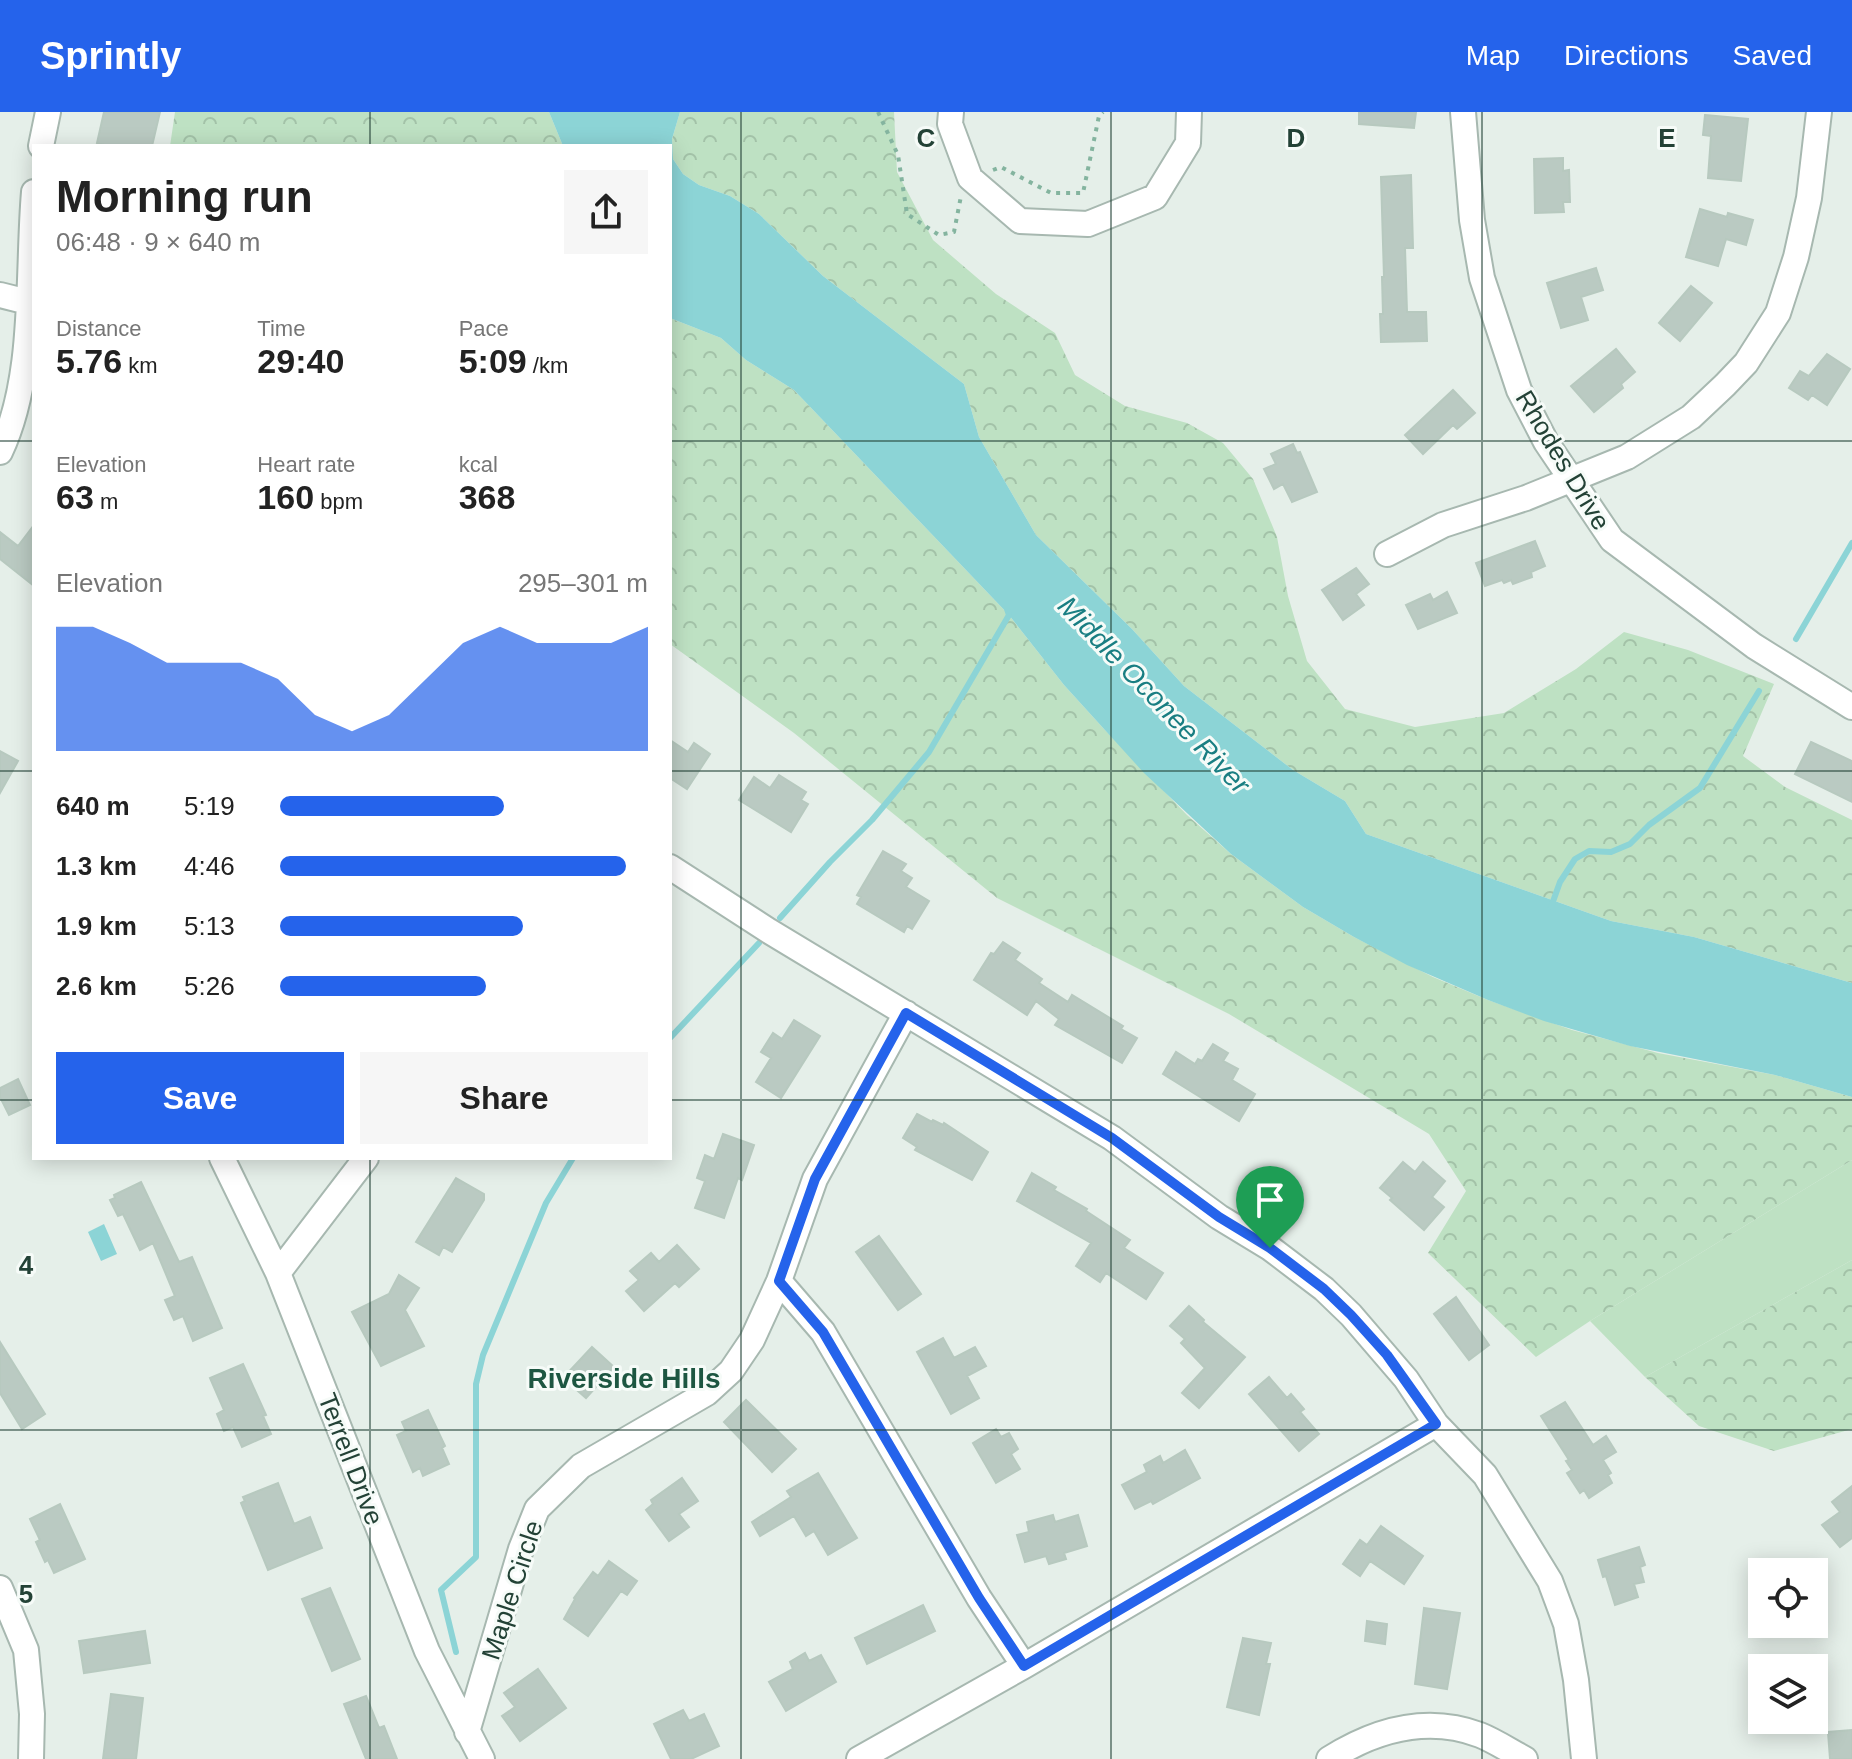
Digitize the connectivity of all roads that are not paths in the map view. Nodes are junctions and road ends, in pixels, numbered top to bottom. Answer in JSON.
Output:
{"nodes":[{"id":1,"x":48,"y":112,"type":"edge"},
{"id":2,"x":951,"y":112,"type":"edge"},
{"id":3,"x":1189,"y":112,"type":"edge"},
{"id":4,"x":1463,"y":112,"type":"edge"},
{"id":5,"x":1819,"y":112,"type":"edge"},
{"id":6,"x":41,"y":144,"type":"edge"},
{"id":7,"x":32,"y":229,"type":"edge"},
{"id":8,"x":0,"y":295,"type":"edge"},
{"id":9,"x":28,"y":302,"type":"junction"},
{"id":10,"x":11,"y":362,"type":"edge"},
{"id":11,"x":0,"y":452,"type":"edge"},
{"id":12,"x":1572,"y":479,"type":"junction"},
{"id":13,"x":1387,"y":554,"type":"dead end"},
{"id":14,"x":1852,"y":707,"type":"edge"},
{"id":15,"x":672,"y":868,"type":"edge"},
{"id":16,"x":906,"y":1013,"type":"junction"},
{"id":17,"x":223,"y":1160,"type":"edge"},
{"id":18,"x":364,"y":1160,"type":"edge"},
{"id":19,"x":278,"y":1273,"type":"junction"},
{"id":20,"x":779,"y":1281,"type":"junction"},
{"id":21,"x":1436,"y":1424,"type":"junction"},
{"id":22,"x":0,"y":1588,"type":"edge"},
{"id":23,"x":1024,"y":1666,"type":"junction"},
{"id":24,"x":467,"y":1732,"type":"junction"},
{"id":25,"x":31,"y":1759,"type":"edge"},
{"id":26,"x":482,"y":1759,"type":"edge"},
{"id":27,"x":859,"y":1759,"type":"edge"},
{"id":28,"x":1329,"y":1759,"type":"edge"},
{"id":29,"x":1525,"y":1759,"type":"edge"},
{"id":30,"x":1584,"y":1759,"type":"edge"}],
"edges":[{"from":1,"to":6,"type":"street"},
{"from":2,"to":3,"type":"street"},
{"from":4,"to":12,"type":"street","name":"Rhodes Drive"},
{"from":5,"to":12,"type":"street"},
{"from":7,"to":9,"type":"street"},
{"from":8,"to":9,"type":"street"},
{"from":9,"to":10,"type":"street"},
{"from":10,"to":11,"type":"street"},
{"from":12,"to":13,"type":"street"},
{"from":12,"to":14,"type":"street","name":"Rhodes Drive"},
{"from":15,"to":16,"type":"street"},
{"from":16,"to":20,"type":"street","name":"Maple Circle"},
{"from":16,"to":21,"type":"street"},
{"from":17,"to":19,"type":"street","name":"Terrell Drive"},
{"from":18,"to":19,"type":"street"},
{"from":19,"to":24,"type":"street","name":"Terrell Drive"},
{"from":20,"to":23,"type":"street"},
{"from":20,"to":24,"type":"street","name":"Maple Circle"},
{"from":21,"to":23,"type":"street"},
{"from":21,"to":30,"type":"street"},
{"from":22,"to":25,"type":"street"},
{"from":23,"to":27,"type":"street"},
{"from":24,"to":26,"type":"street","name":"Terrell Drive"},
{"from":28,"to":29,"type":"street"}]}
